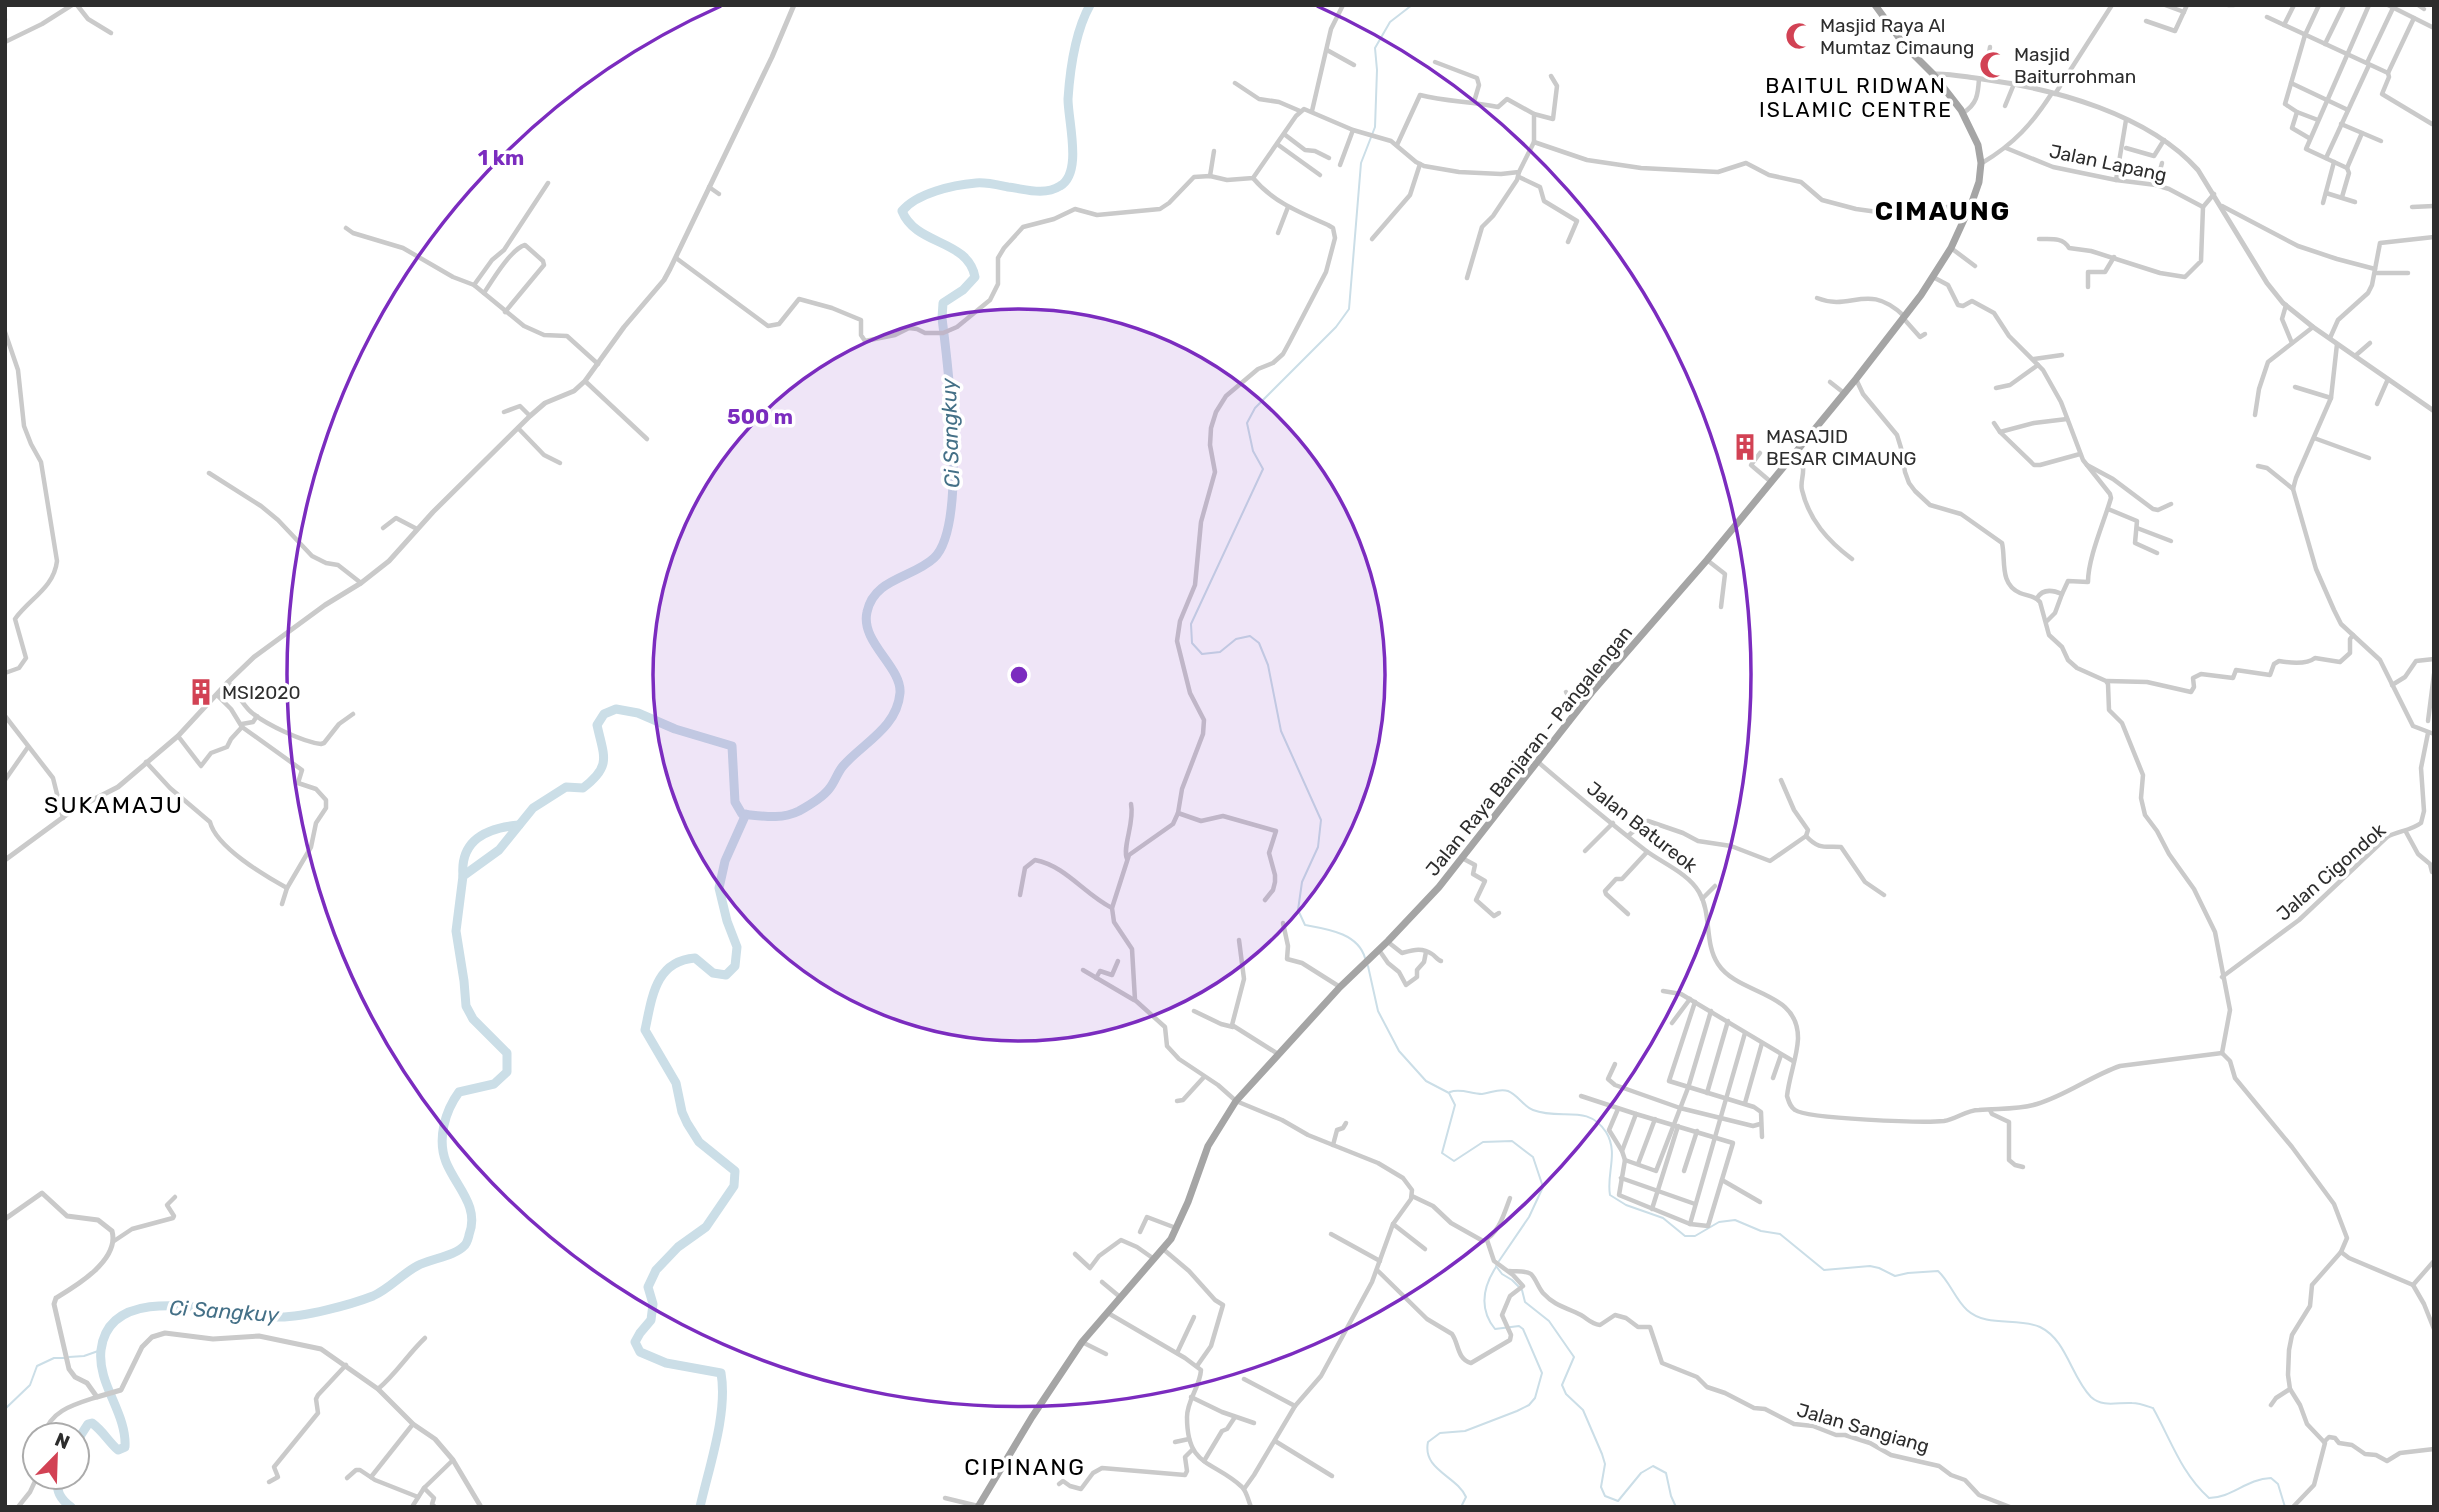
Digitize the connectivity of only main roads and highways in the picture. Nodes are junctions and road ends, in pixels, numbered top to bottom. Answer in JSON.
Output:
{"nodes":[{"id":1,"x":1875,"y":5,"type":"edge"},
{"id":2,"x":978,"y":1507,"type":"edge"}],
"edges":[{"from":1,"to":2,"type":"main road","name":"Jalan Raya Banjaran - Pangalengan"}]}
